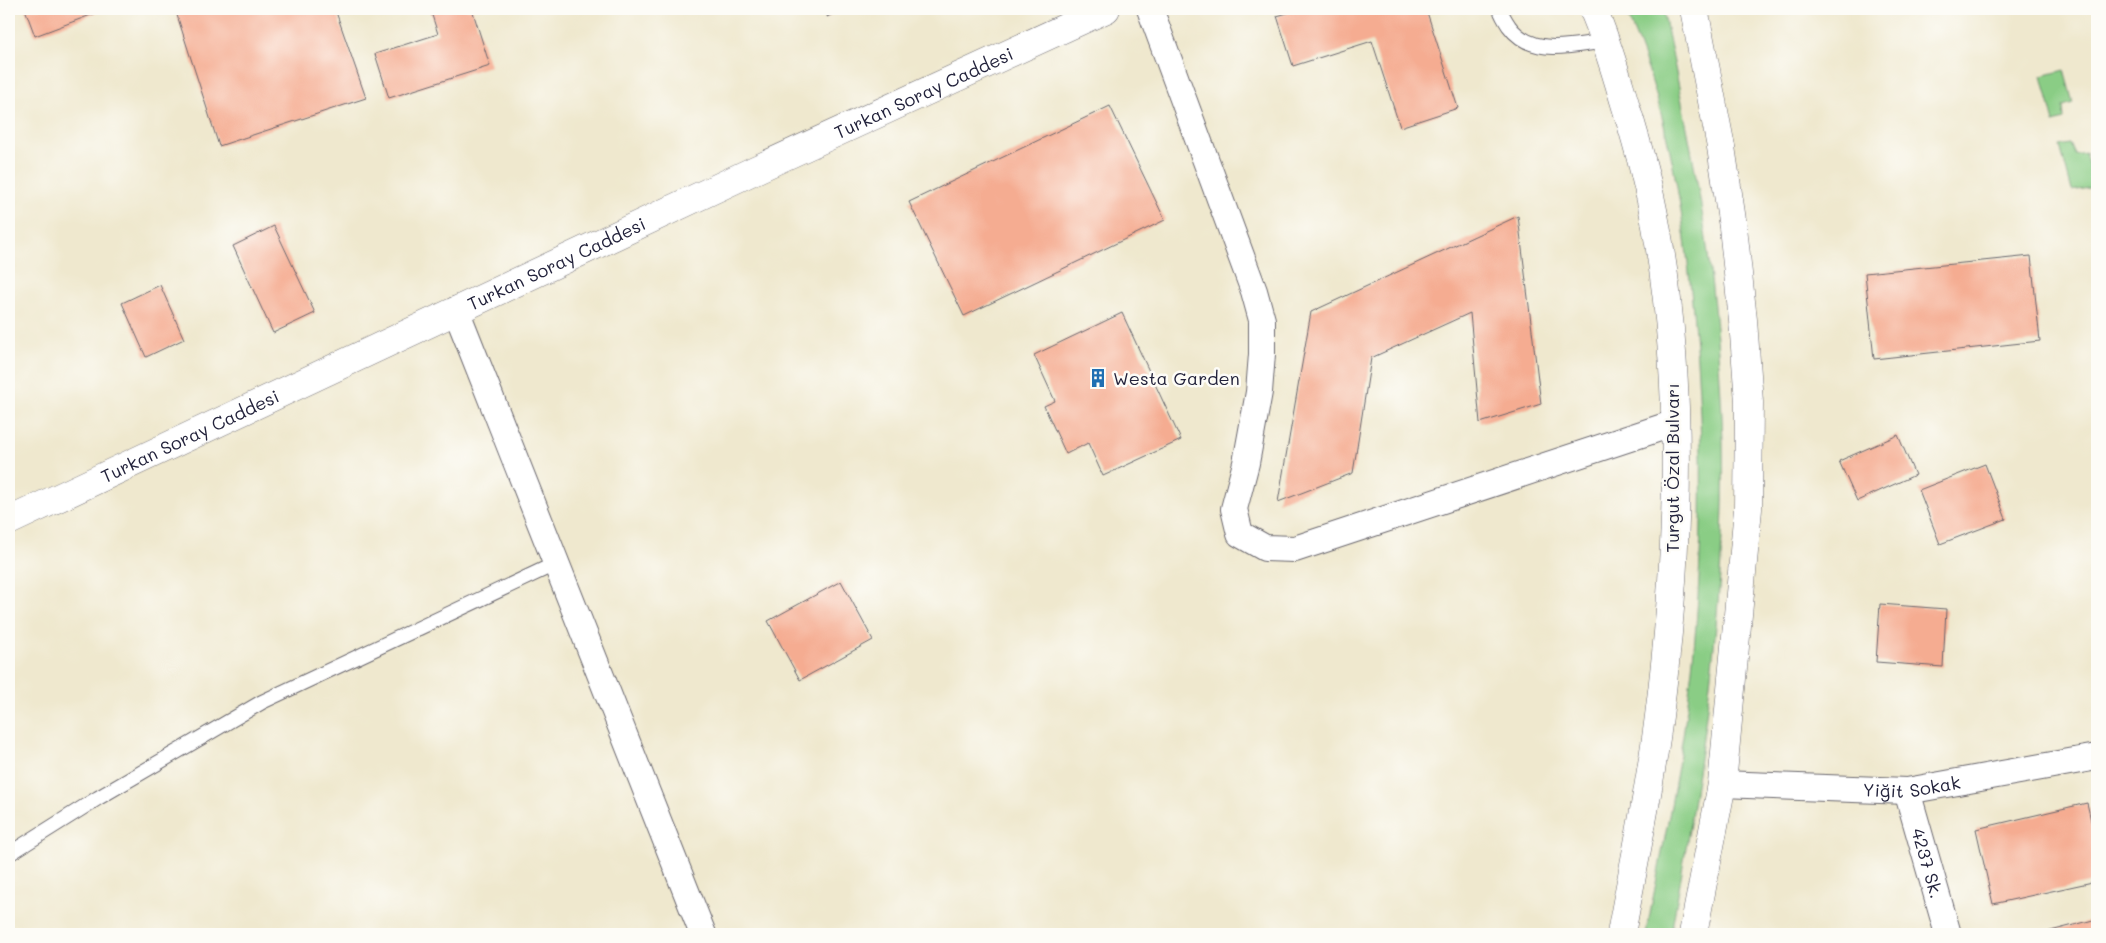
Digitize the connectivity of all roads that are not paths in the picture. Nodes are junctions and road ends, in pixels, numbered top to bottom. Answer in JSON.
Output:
{"nodes":[{"id":1,"x":1106,"y":9,"type":"edge"},
{"id":2,"x":1150,"y":9,"type":"edge"},
{"id":3,"x":1500,"y":9,"type":"edge"},
{"id":4,"x":1593,"y":9,"type":"edge"},
{"id":5,"x":1694,"y":9,"type":"edge"},
{"id":6,"x":1606,"y":40,"type":"junction"},
{"id":7,"x":456,"y":310,"type":"junction"},
{"id":8,"x":1675,"y":423,"type":"junction"},
{"id":9,"x":9,"y":521,"type":"edge"},
{"id":10,"x":556,"y":563,"type":"junction"},
{"id":11,"x":2097,"y":757,"type":"edge"},
{"id":12,"x":1722,"y":784,"type":"junction"},
{"id":13,"x":1908,"y":791,"type":"junction"},
{"id":14,"x":9,"y":854,"type":"edge"},
{"id":15,"x":704,"y":934,"type":"edge"},
{"id":16,"x":1621,"y":934,"type":"edge"},
{"id":17,"x":1693,"y":934,"type":"edge"},
{"id":18,"x":1948,"y":934,"type":"edge"}],
"edges":[{"from":1,"to":7,"type":"main road","name":"Turkan Soray Caddesi"},
{"from":2,"to":8,"type":"street"},
{"from":3,"to":6,"type":"lane"},
{"from":4,"to":6,"type":"main road","name":"Turgut Özal Bulvarı"},
{"from":5,"to":12,"type":"main road"},
{"from":6,"to":8,"type":"main road","name":"Turgut Özal Bulvarı"},
{"from":7,"to":9,"type":"main road","name":"Turkan Soray Caddesi"},
{"from":7,"to":10,"type":"street"},
{"from":8,"to":16,"type":"main road","name":"Turgut Özal Bulvarı"},
{"from":10,"to":14,"type":"lane"},
{"from":10,"to":15,"type":"street"},
{"from":11,"to":13,"type":"street","name":"Yiğit Sokak"},
{"from":12,"to":13,"type":"street","name":"Yiğit Sokak"},
{"from":12,"to":17,"type":"main road"},
{"from":13,"to":18,"type":"street","name":"4237 Sk."}]}
